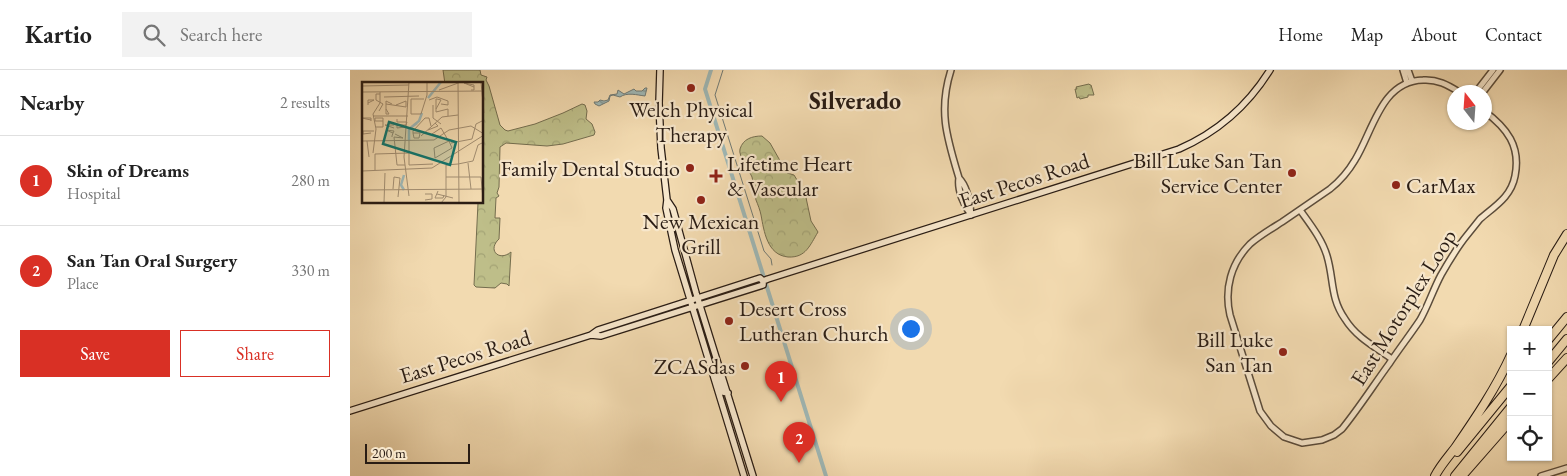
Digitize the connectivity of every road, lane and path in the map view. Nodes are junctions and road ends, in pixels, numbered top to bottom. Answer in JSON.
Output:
{"nodes":[{"id":1,"x":660,"y":70,"type":"edge"},
{"id":2,"x":951,"y":70,"type":"edge"},
{"id":3,"x":1270,"y":70,"type":"edge"},
{"id":4,"x":1403,"y":70,"type":"edge"},
{"id":5,"x":1408,"y":70,"type":"edge"},
{"id":6,"x":1493,"y":70,"type":"edge"},
{"id":7,"x":1500,"y":70,"type":"edge"},
{"id":8,"x":1409,"y":82,"type":"junction"},
{"id":9,"x":1481,"y":85,"type":"edge"},
{"id":10,"x":1488,"y":85,"type":"edge"},
{"id":11,"x":1447,"y":86,"type":"edge"},
{"id":12,"x":1492,"y":118,"type":"edge"},
{"id":13,"x":667,"y":200,"type":"junction"},
{"id":14,"x":1300,"y":210,"type":"junction"},
{"id":15,"x":971,"y":215,"type":"junction"},
{"id":16,"x":1567,"y":234,"type":"edge"},
{"id":17,"x":765,"y":280,"type":"junction"},
{"id":18,"x":697,"y":298,"type":"junction"},
{"id":19,"x":690,"y":300,"type":"junction"},
{"id":20,"x":700,"y":305,"type":"junction"},
{"id":21,"x":692,"y":307,"type":"junction"},
{"id":22,"x":1567,"y":317,"type":"edge"},
{"id":23,"x":1525,"y":326,"type":"edge"},
{"id":24,"x":591,"y":335,"type":"junction"},
{"id":25,"x":1552,"y":335,"type":"edge"},
{"id":26,"x":1567,"y":339,"type":"edge"},
{"id":27,"x":1552,"y":357,"type":"edge"},
{"id":28,"x":1567,"y":358,"type":"edge"},
{"id":29,"x":1392,"y":359,"type":"junction"},
{"id":30,"x":1507,"y":364,"type":"edge"},
{"id":31,"x":710,"y":366,"type":"junction"},
{"id":32,"x":1552,"y":375,"type":"edge"},
{"id":33,"x":1507,"y":391,"type":"edge"},
{"id":34,"x":728,"y":393,"type":"junction"},
{"id":35,"x":350,"y":411,"type":"edge"},
{"id":36,"x":1507,"y":413,"type":"edge"},
{"id":37,"x":1507,"y":425,"type":"edge"},
{"id":38,"x":1567,"y":468,"type":"edge"},
{"id":39,"x":744,"y":476,"type":"edge"},
{"id":40,"x":753,"y":476,"type":"edge"},
{"id":41,"x":1436,"y":476,"type":"edge"},
{"id":42,"x":1455,"y":476,"type":"edge"},
{"id":43,"x":1462,"y":476,"type":"edge"},
{"id":44,"x":1541,"y":476,"type":"edge"}],
"edges":[{"from":1,"to":13,"type":"main road"},
{"from":2,"to":15,"type":"street"},
{"from":3,"to":15,"type":"main road","name":"East Pecos Road"},
{"from":4,"to":8,"type":"street"},
{"from":5,"to":8,"type":"street"},
{"from":6,"to":9,"type":"street"},
{"from":7,"to":10,"type":"street"},
{"from":8,"to":11,"type":"street"},
{"from":8,"to":14,"type":"street","name":"East Motorplex Loop"},
{"from":12,"to":29,"type":"street","name":"East Motorplex Loop"},
{"from":13,"to":18,"type":"main road"},
{"from":13,"to":19,"type":"main road"},
{"from":14,"to":29,"type":"street"},
{"from":14,"to":29,"type":"street","name":"East Motorplex Loop"},
{"from":15,"to":17,"type":"main road","name":"East Pecos Road"},
{"from":16,"to":23,"type":"highway"},
{"from":17,"to":18,"type":"main road","name":"East Pecos Road"},
{"from":17,"to":20,"type":"main road","name":"East Pecos Road"},
{"from":18,"to":19,"type":"main road","name":"East Pecos Road"},
{"from":18,"to":20,"type":"main road"},
{"from":19,"to":21,"type":"main road"},
{"from":19,"to":24,"type":"main road","name":"East Pecos Road"},
{"from":20,"to":21,"type":"main road","name":"East Pecos Road"},
{"from":20,"to":34,"type":"main road"},
{"from":21,"to":24,"type":"main road","name":"East Pecos Road"},
{"from":21,"to":31,"type":"main road"},
{"from":22,"to":25,"type":"highway"},
{"from":24,"to":35,"type":"main road","name":"East Pecos Road"},
{"from":26,"to":27,"type":"highway"},
{"from":28,"to":32,"type":"highway"},
{"from":30,"to":41,"type":"highway"},
{"from":31,"to":34,"type":"main road"},
{"from":31,"to":39,"type":"main road"},
{"from":33,"to":41,"type":"highway"},
{"from":34,"to":40,"type":"main road"},
{"from":36,"to":42,"type":"highway"},
{"from":37,"to":43,"type":"highway"},
{"from":38,"to":44,"type":"street"}]}
